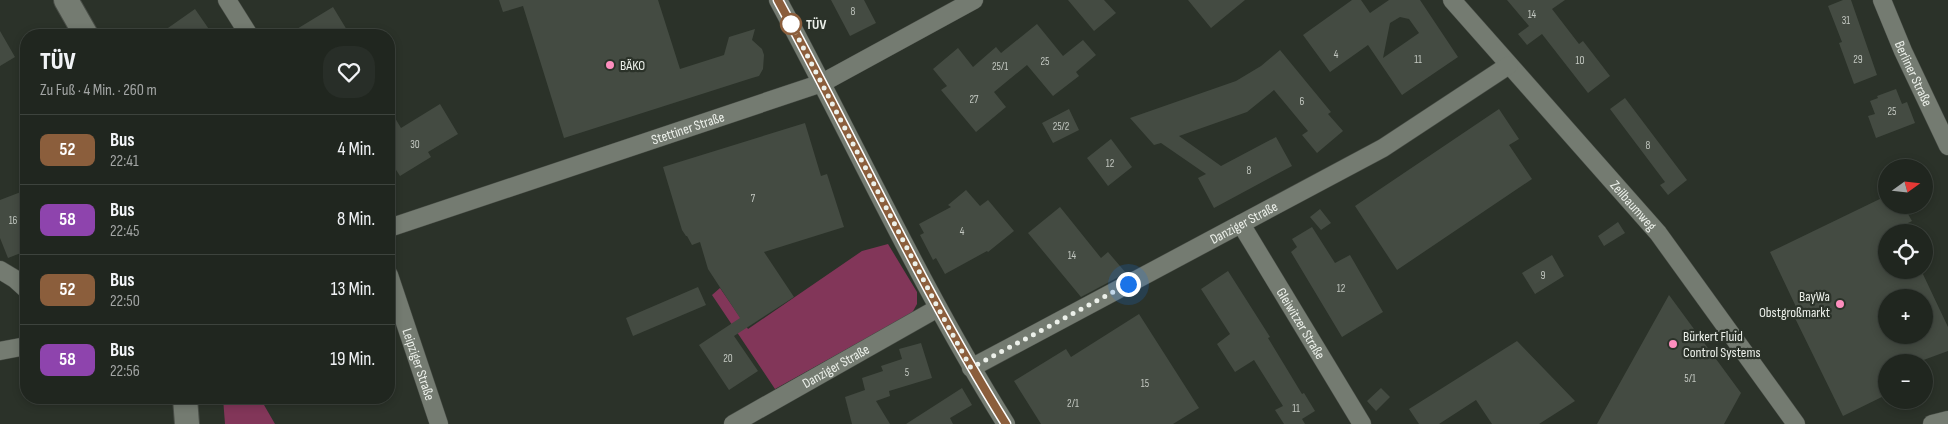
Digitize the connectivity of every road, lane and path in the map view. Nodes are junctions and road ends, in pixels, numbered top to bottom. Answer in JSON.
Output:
{"nodes":[{"id":1,"x":66,"y":0,"type":"edge"},
{"id":2,"x":227,"y":0,"type":"edge"},
{"id":3,"x":778,"y":0,"type":"edge"},
{"id":4,"x":974,"y":0,"type":"edge"},
{"id":5,"x":1452,"y":0,"type":"edge"},
{"id":6,"x":1882,"y":0,"type":"edge"},
{"id":7,"x":83,"y":29,"type":"edge"},
{"id":8,"x":245,"y":29,"type":"edge"},
{"id":9,"x":1509,"y":65,"type":"junction"},
{"id":10,"x":822,"y":83,"type":"junction"},
{"id":11,"x":1947,"y":140,"type":"edge"},
{"id":12,"x":1242,"y":224,"type":"junction"},
{"id":13,"x":395,"y":226,"type":"edge"},
{"id":14,"x":0,"y":270,"type":"edge"},
{"id":15,"x":20,"y":284,"type":"edge"},
{"id":16,"x":395,"y":293,"type":"edge"},
{"id":17,"x":938,"y":308,"type":"junction"},
{"id":18,"x":20,"y":347,"type":"edge"},
{"id":19,"x":0,"y":351,"type":"edge"},
{"id":20,"x":971,"y":368,"type":"junction"},
{"id":21,"x":185,"y":404,"type":"edge"},
{"id":22,"x":1948,"y":420,"type":"edge"},
{"id":23,"x":187,"y":424,"type":"edge"},
{"id":24,"x":439,"y":424,"type":"edge"},
{"id":25,"x":733,"y":424,"type":"edge"},
{"id":26,"x":1006,"y":424,"type":"edge"},
{"id":27,"x":1362,"y":424,"type":"edge"},
{"id":28,"x":1796,"y":424,"type":"edge"},
{"id":29,"x":1932,"y":424,"type":"edge"}],
"edges":[{"from":1,"to":7,"type":"main road"},
{"from":2,"to":8,"type":"street"},
{"from":3,"to":10,"type":"street"},
{"from":4,"to":10,"type":"street","name":"Stettiner Straße"},
{"from":5,"to":9,"type":"street","name":"Zeilbaumweg"},
{"from":6,"to":11,"type":"street","name":"Berliner Straße"},
{"from":9,"to":12,"type":"street","name":"Danziger Straße"},
{"from":9,"to":28,"type":"street","name":"Zeilbaumweg"},
{"from":10,"to":13,"type":"street","name":"Stettiner Straße"},
{"from":10,"to":17,"type":"street"},
{"from":12,"to":20,"type":"street","name":"Danziger Straße"},
{"from":12,"to":27,"type":"street","name":"Gleiwitzer Straße"},
{"from":14,"to":15,"type":"street"},
{"from":16,"to":24,"type":"street","name":"Leipziger Straße"},
{"from":17,"to":20,"type":"street"},
{"from":17,"to":25,"type":"street","name":"Danziger Straße"},
{"from":18,"to":19,"type":"street"},
{"from":20,"to":26,"type":"street"},
{"from":21,"to":23,"type":"main road"},
{"from":22,"to":29,"type":"street"}]}
